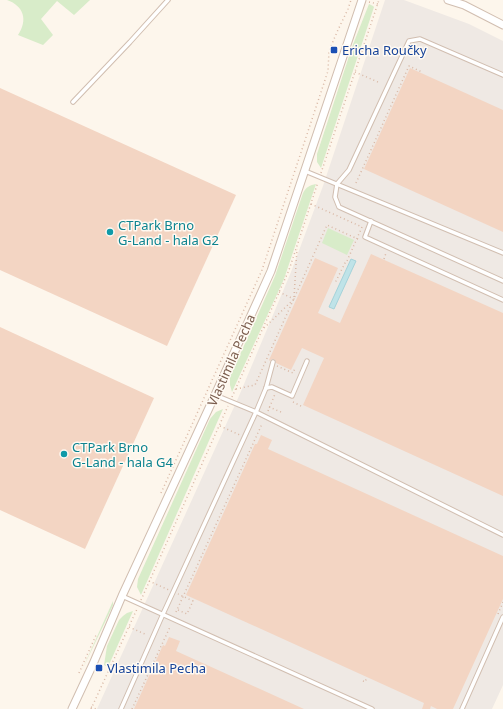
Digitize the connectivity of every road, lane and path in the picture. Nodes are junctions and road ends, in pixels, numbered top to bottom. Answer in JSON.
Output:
{"nodes":[{"id":1,"x":168,"y":0,"type":"edge"},
{"id":2,"x":351,"y":0,"type":"edge"},
{"id":3,"x":362,"y":0,"type":"edge"},
{"id":4,"x":379,"y":0,"type":"edge"},
{"id":5,"x":448,"y":0,"type":"edge"},
{"id":6,"x":465,"y":3,"type":"edge"},
{"id":7,"x":378,"y":4,"type":"junction"},
{"id":8,"x":503,"y":25,"type":"edge"},
{"id":9,"x":355,"y":72,"type":"junction"},
{"id":10,"x":422,"y":72,"type":"dead end"},
{"id":11,"x":503,"y":74,"type":"edge"},
{"id":12,"x":378,"y":82,"type":"dead end"},
{"id":13,"x":73,"y":102,"type":"dead end"},
{"id":14,"x":305,"y":170,"type":"junction"},
{"id":15,"x":320,"y":177,"type":"junction"},
{"id":16,"x":356,"y":183,"type":"dead end"},
{"id":17,"x":337,"y":184,"type":"junction"},
{"id":18,"x":311,"y":204,"type":"junction"},
{"id":19,"x":371,"y":221,"type":"junction"},
{"id":20,"x":357,"y":239,"type":"junction"},
{"id":21,"x":363,"y":242,"type":"dead end"},
{"id":22,"x":297,"y":245,"type":"junction"},
{"id":23,"x":387,"y":253,"type":"dead end"},
{"id":24,"x":503,"y":253,"type":"edge"},
{"id":25,"x":384,"y":259,"type":"dead end"},
{"id":26,"x":503,"y":280,"type":"edge"},
{"id":27,"x":335,"y":283,"type":"dead end"},
{"id":28,"x":279,"y":292,"type":"junction"},
{"id":29,"x":295,"y":300,"type":"junction"},
{"id":30,"x":503,"y":300,"type":"edge"},
{"id":31,"x":263,"y":329,"type":"junction"},
{"id":32,"x":307,"y":361,"type":"dead end"},
{"id":33,"x":272,"y":363,"type":"joint"},
{"id":34,"x":295,"y":368,"type":"dead end"},
{"id":35,"x":255,"y":384,"type":"junction"},
{"id":36,"x":260,"y":386,"type":"dead end"},
{"id":37,"x":266,"y":388,"type":"junction"},
{"id":38,"x":236,"y":389,"type":"junction"},
{"id":39,"x":215,"y":394,"type":"junction"},
{"id":40,"x":275,"y":394,"type":"dead end"},
{"id":41,"x":231,"y":401,"type":"junction"},
{"id":42,"x":269,"y":407,"type":"junction"},
{"id":43,"x":268,"y":411,"type":"dead end"},
{"id":44,"x":256,"y":412,"type":"junction"},
{"id":45,"x":281,"y":412,"type":"dead end"},
{"id":46,"x":262,"y":424,"type":"dead end"},
{"id":47,"x":220,"y":425,"type":"junction"},
{"id":48,"x":240,"y":435,"type":"dead end"},
{"id":49,"x":161,"y":493,"type":"dead end"},
{"id":50,"x":503,"y":535,"type":"edge"},
{"id":51,"x":149,"y":581,"type":"junction"},
{"id":52,"x":170,"y":590,"type":"dead end"},
{"id":53,"x":178,"y":594,"type":"dead end"},
{"id":54,"x":122,"y":596,"type":"junction"},
{"id":55,"x":183,"y":596,"type":"junction"},
{"id":56,"x":139,"y":603,"type":"junction"},
{"id":57,"x":163,"y":614,"type":"junction"},
{"id":58,"x":503,"y":617,"type":"edge"},
{"id":59,"x":128,"y":627,"type":"junction"},
{"id":60,"x":170,"y":627,"type":"dead end"},
{"id":61,"x":99,"y":630,"type":"dead end"},
{"id":62,"x":149,"y":636,"type":"dead end"},
{"id":63,"x":79,"y":673,"type":"dead end"},
{"id":64,"x":367,"y":677,"type":"dead end"},
{"id":65,"x":363,"y":681,"type":"dead end"},
{"id":66,"x":91,"y":708,"type":"edge"},
{"id":67,"x":72,"y":709,"type":"edge"},
{"id":68,"x":96,"y":709,"type":"edge"},
{"id":69,"x":121,"y":709,"type":"edge"},
{"id":70,"x":132,"y":709,"type":"edge"},
{"id":71,"x":372,"y":709,"type":"edge"},
{"id":72,"x":462,"y":709,"type":"edge"}],
"edges":[{"from":1,"to":13,"type":"lane"},
{"from":2,"to":49,"type":"path"},
{"from":3,"to":7,"type":"path"},
{"from":3,"to":14,"type":"street","name":"Vlastimila Pecha"},
{"from":4,"to":7,"type":"path"},
{"from":5,"to":6,"type":"street"},
{"from":6,"to":8,"type":"street"},
{"from":7,"to":9,"type":"path"},
{"from":9,"to":12,"type":"path"},
{"from":9,"to":15,"type":"path"},
{"from":10,"to":16,"type":"path"},
{"from":11,"to":17,"type":"lane"},
{"from":14,"to":15,"type":"lane"},
{"from":14,"to":39,"type":"street","name":"Vlastimila Pecha"},
{"from":15,"to":17,"type":"lane"},
{"from":15,"to":18,"type":"path"},
{"from":17,"to":19,"type":"lane"},
{"from":17,"to":24,"type":"lane"},
{"from":18,"to":20,"type":"path"},
{"from":18,"to":22,"type":"path"},
{"from":19,"to":26,"type":"lane"},
{"from":19,"to":30,"type":"lane"},
{"from":20,"to":21,"type":"path"},
{"from":20,"to":27,"type":"path"},
{"from":20,"to":29,"type":"path"},
{"from":22,"to":28,"type":"path"},
{"from":22,"to":29,"type":"path"},
{"from":23,"to":25,"type":"path"},
{"from":28,"to":29,"type":"path"},
{"from":28,"to":31,"type":"path"},
{"from":29,"to":31,"type":"path"},
{"from":29,"to":35,"type":"path"},
{"from":31,"to":38,"type":"path"},
{"from":32,"to":37,"type":"lane"},
{"from":33,"to":34,"type":"path"},
{"from":33,"to":37,"type":"lane"},
{"from":35,"to":36,"type":"path"},
{"from":35,"to":38,"type":"path"},
{"from":37,"to":44,"type":"lane"},
{"from":38,"to":41,"type":"path"},
{"from":39,"to":41,"type":"lane"},
{"from":39,"to":54,"type":"street","name":"Vlastimila Pecha"},
{"from":40,"to":42,"type":"path"},
{"from":41,"to":44,"type":"lane"},
{"from":41,"to":47,"type":"path"},
{"from":42,"to":43,"type":"path"},
{"from":42,"to":45,"type":"path"},
{"from":44,"to":50,"type":"lane"},
{"from":44,"to":57,"type":"lane"},
{"from":46,"to":55,"type":"path"},
{"from":47,"to":48,"type":"path"},
{"from":47,"to":51,"type":"path"},
{"from":51,"to":52,"type":"path"},
{"from":51,"to":56,"type":"path"},
{"from":53,"to":55,"type":"path"},
{"from":54,"to":56,"type":"lane"},
{"from":54,"to":67,"type":"street","name":"Vlastimila Pecha"},
{"from":55,"to":55,"type":"path"},
{"from":56,"to":57,"type":"lane"},
{"from":56,"to":59,"type":"path"},
{"from":57,"to":69,"type":"lane"},
{"from":57,"to":71,"type":"lane"},
{"from":58,"to":72,"type":"lane"},
{"from":59,"to":62,"type":"path"},
{"from":59,"to":66,"type":"path"},
{"from":60,"to":70,"type":"path"},
{"from":61,"to":63,"type":"path"},
{"from":64,"to":65,"type":"path"},
{"from":66,"to":68,"type":"path"}]}
